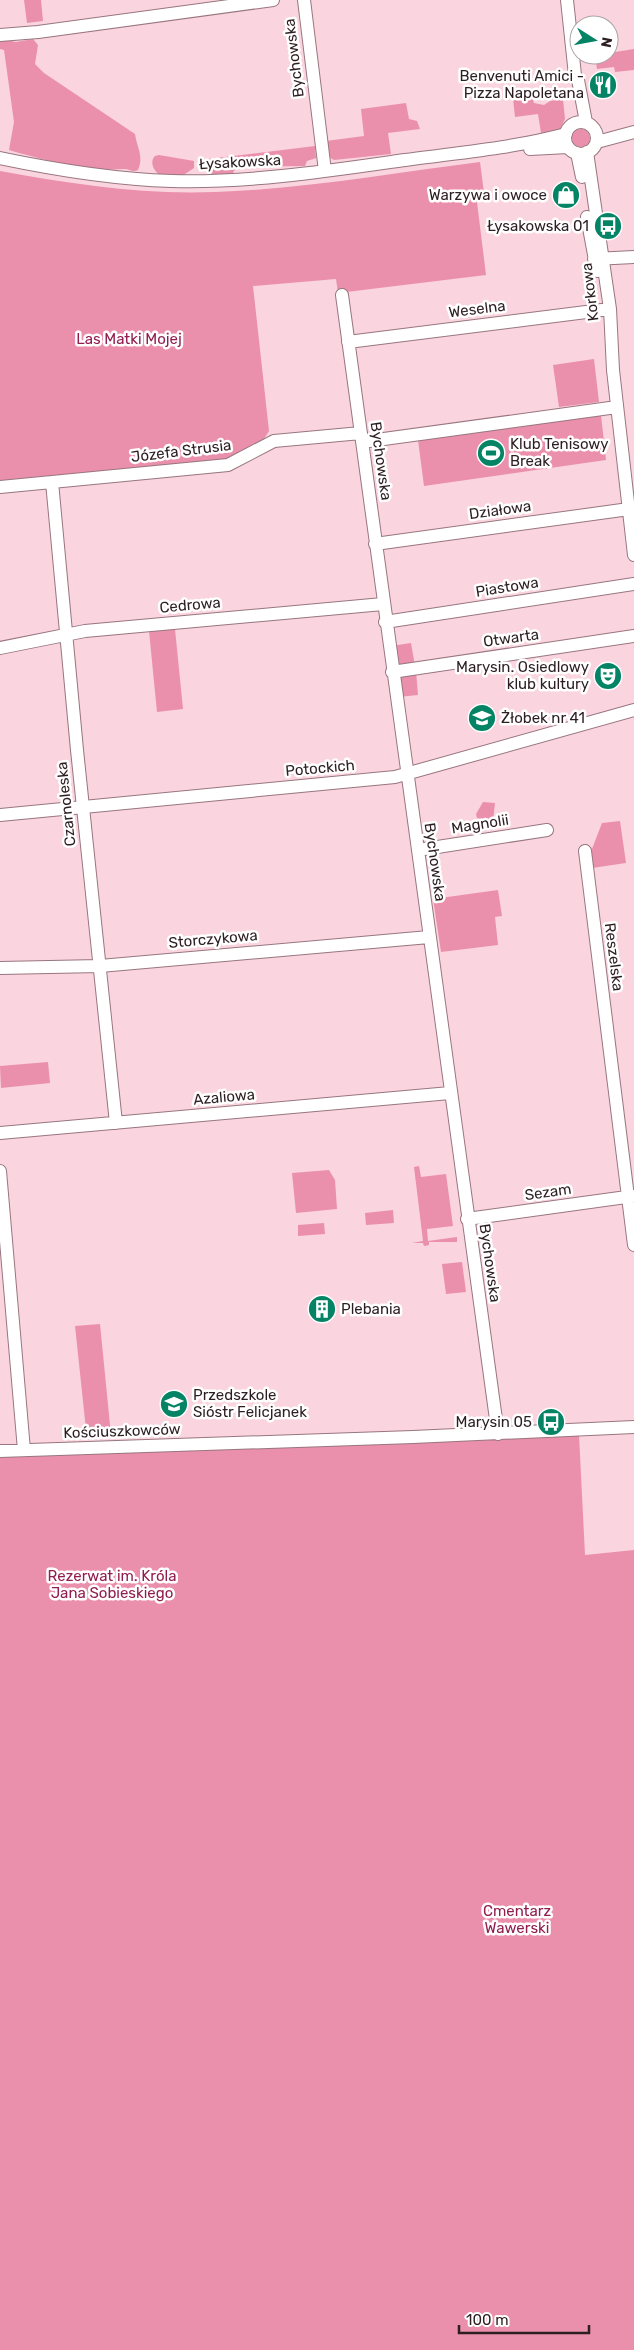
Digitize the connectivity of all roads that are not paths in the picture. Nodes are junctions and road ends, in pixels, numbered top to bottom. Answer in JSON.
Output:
{"nodes":[{"id":1,"x":273,"y":0,"type":"edge"},
{"id":2,"x":304,"y":0,"type":"edge"},
{"id":3,"x":567,"y":0,"type":"edge"},
{"id":4,"x":0,"y":35,"type":"edge"},
{"id":5,"x":575,"y":76,"type":"junction"},
{"id":6,"x":593,"y":132,"type":"junction"},
{"id":7,"x":632,"y":132,"type":"edge"},
{"id":8,"x":574,"y":142,"type":"junction"},
{"id":9,"x":0,"y":158,"type":"edge"},
{"id":10,"x":325,"y":171,"type":"junction"},
{"id":11,"x":634,"y":257,"type":"edge"},
{"id":12,"x":599,"y":259,"type":"junction"},
{"id":13,"x":342,"y":295,"type":"dead end"},
{"id":14,"x":606,"y":309,"type":"junction"},
{"id":15,"x":348,"y":342,"type":"junction"},
{"id":16,"x":617,"y":407,"type":"junction"},
{"id":17,"x":362,"y":437,"type":"junction"},
{"id":18,"x":52,"y":482,"type":"junction"},
{"id":19,"x":0,"y":487,"type":"edge"},
{"id":20,"x":629,"y":509,"type":"junction"},
{"id":21,"x":375,"y":544,"type":"junction"},
{"id":22,"x":634,"y":555,"type":"edge"},
{"id":23,"x":634,"y":584,"type":"edge"},
{"id":24,"x":383,"y":604,"type":"junction"},
{"id":25,"x":385,"y":622,"type":"junction"},
{"id":26,"x":66,"y":634,"type":"junction"},
{"id":27,"x":634,"y":636,"type":"edge"},
{"id":28,"x":0,"y":648,"type":"edge"},
{"id":29,"x":392,"y":672,"type":"junction"},
{"id":30,"x":634,"y":710,"type":"edge"},
{"id":31,"x":407,"y":775,"type":"junction"},
{"id":32,"x":83,"y":807,"type":"junction"},
{"id":33,"x":0,"y":815,"type":"edge"},
{"id":34,"x":547,"y":830,"type":"dead end"},
{"id":35,"x":418,"y":850,"type":"junction"},
{"id":36,"x":585,"y":851,"type":"dead end"},
{"id":37,"x":429,"y":937,"type":"junction"},
{"id":38,"x":100,"y":966,"type":"junction"},
{"id":39,"x":0,"y":968,"type":"edge"},
{"id":40,"x":450,"y":1093,"type":"junction"},
{"id":41,"x":116,"y":1122,"type":"junction"},
{"id":42,"x":0,"y":1133,"type":"edge"},
{"id":43,"x":0,"y":1171,"type":"edge"},
{"id":44,"x":631,"y":1196,"type":"edge"},
{"id":45,"x":468,"y":1219,"type":"junction"},
{"id":46,"x":634,"y":1245,"type":"edge"},
{"id":47,"x":4,"y":1280,"type":"edge"},
{"id":48,"x":634,"y":1427,"type":"edge"},
{"id":49,"x":498,"y":1434,"type":"junction"},
{"id":50,"x":24,"y":1450,"type":"junction"},
{"id":51,"x":0,"y":1451,"type":"edge"}],
"edges":[{"from":1,"to":4,"type":"street"},
{"from":2,"to":10,"type":"street","name":"Bychowska"},
{"from":3,"to":5,"type":"street","name":"Korkowa"},
{"from":5,"to":6,"type":"street","name":"Korkowa"},
{"from":5,"to":8,"type":"street","name":"Korkowa"},
{"from":6,"to":7,"type":"street","name":"Łysakowska"},
{"from":6,"to":8,"type":"street","name":"Łysakowska"},
{"from":6,"to":8,"type":"street"},
{"from":8,"to":10,"type":"street","name":"Łysakowska"},
{"from":8,"to":12,"type":"street","name":"Korkowa"},
{"from":9,"to":10,"type":"street","name":"Łysakowska"},
{"from":11,"to":12,"type":"street"},
{"from":12,"to":14,"type":"street","name":"Korkowa"},
{"from":13,"to":15,"type":"street","name":"Bychowska"},
{"from":14,"to":15,"type":"street","name":"Weselna"},
{"from":14,"to":16,"type":"street","name":"Korkowa"},
{"from":15,"to":17,"type":"street","name":"Bychowska"},
{"from":16,"to":17,"type":"street","name":"Józefa Strusia"},
{"from":16,"to":20,"type":"street","name":"Korkowa"},
{"from":17,"to":18,"type":"street","name":"Józefa Strusia"},
{"from":17,"to":21,"type":"street","name":"Bychowska"},
{"from":18,"to":19,"type":"street","name":"Józefa Strusia"},
{"from":18,"to":26,"type":"street","name":"Czarnoleska"},
{"from":20,"to":21,"type":"street","name":"Działowa"},
{"from":20,"to":22,"type":"street","name":"Korkowa"},
{"from":21,"to":24,"type":"street","name":"Bychowska"},
{"from":23,"to":25,"type":"street","name":"Piastowa"},
{"from":24,"to":25,"type":"street","name":"Bychowska"},
{"from":24,"to":26,"type":"street","name":"Cedrowa"},
{"from":25,"to":29,"type":"street","name":"Bychowska"},
{"from":26,"to":28,"type":"street","name":"Cedrowa"},
{"from":26,"to":32,"type":"street","name":"Czarnoleska"},
{"from":27,"to":29,"type":"street","name":"Otwarta"},
{"from":29,"to":31,"type":"street","name":"Bychowska"},
{"from":30,"to":31,"type":"street","name":"Potockich"},
{"from":31,"to":32,"type":"street","name":"Potockich"},
{"from":31,"to":35,"type":"street","name":"Bychowska"},
{"from":32,"to":33,"type":"street","name":"Potockich"},
{"from":32,"to":38,"type":"street","name":"Czarnoleska"},
{"from":34,"to":35,"type":"street","name":"Magnolii"},
{"from":35,"to":37,"type":"street","name":"Bychowska"},
{"from":36,"to":44,"type":"street","name":"Reszelska"},
{"from":37,"to":38,"type":"street","name":"Storczykowa"},
{"from":37,"to":40,"type":"street","name":"Bychowska"},
{"from":38,"to":39,"type":"street","name":"Storczykowa"},
{"from":38,"to":41,"type":"street","name":"Czarnoleska"},
{"from":40,"to":41,"type":"street","name":"Azaliowa"},
{"from":40,"to":45,"type":"street","name":"Bychowska"},
{"from":41,"to":42,"type":"street","name":"Azaliowa"},
{"from":43,"to":47,"type":"street"},
{"from":44,"to":45,"type":"street","name":"Sezam"},
{"from":44,"to":46,"type":"street","name":"Reszelska"},
{"from":45,"to":49,"type":"street","name":"Bychowska"},
{"from":47,"to":50,"type":"street"},
{"from":48,"to":49,"type":"street","name":"Kościuszkowców"},
{"from":49,"to":50,"type":"street","name":"Kościuszkowców"},
{"from":50,"to":51,"type":"street","name":"Kościuszkowców"}]}
